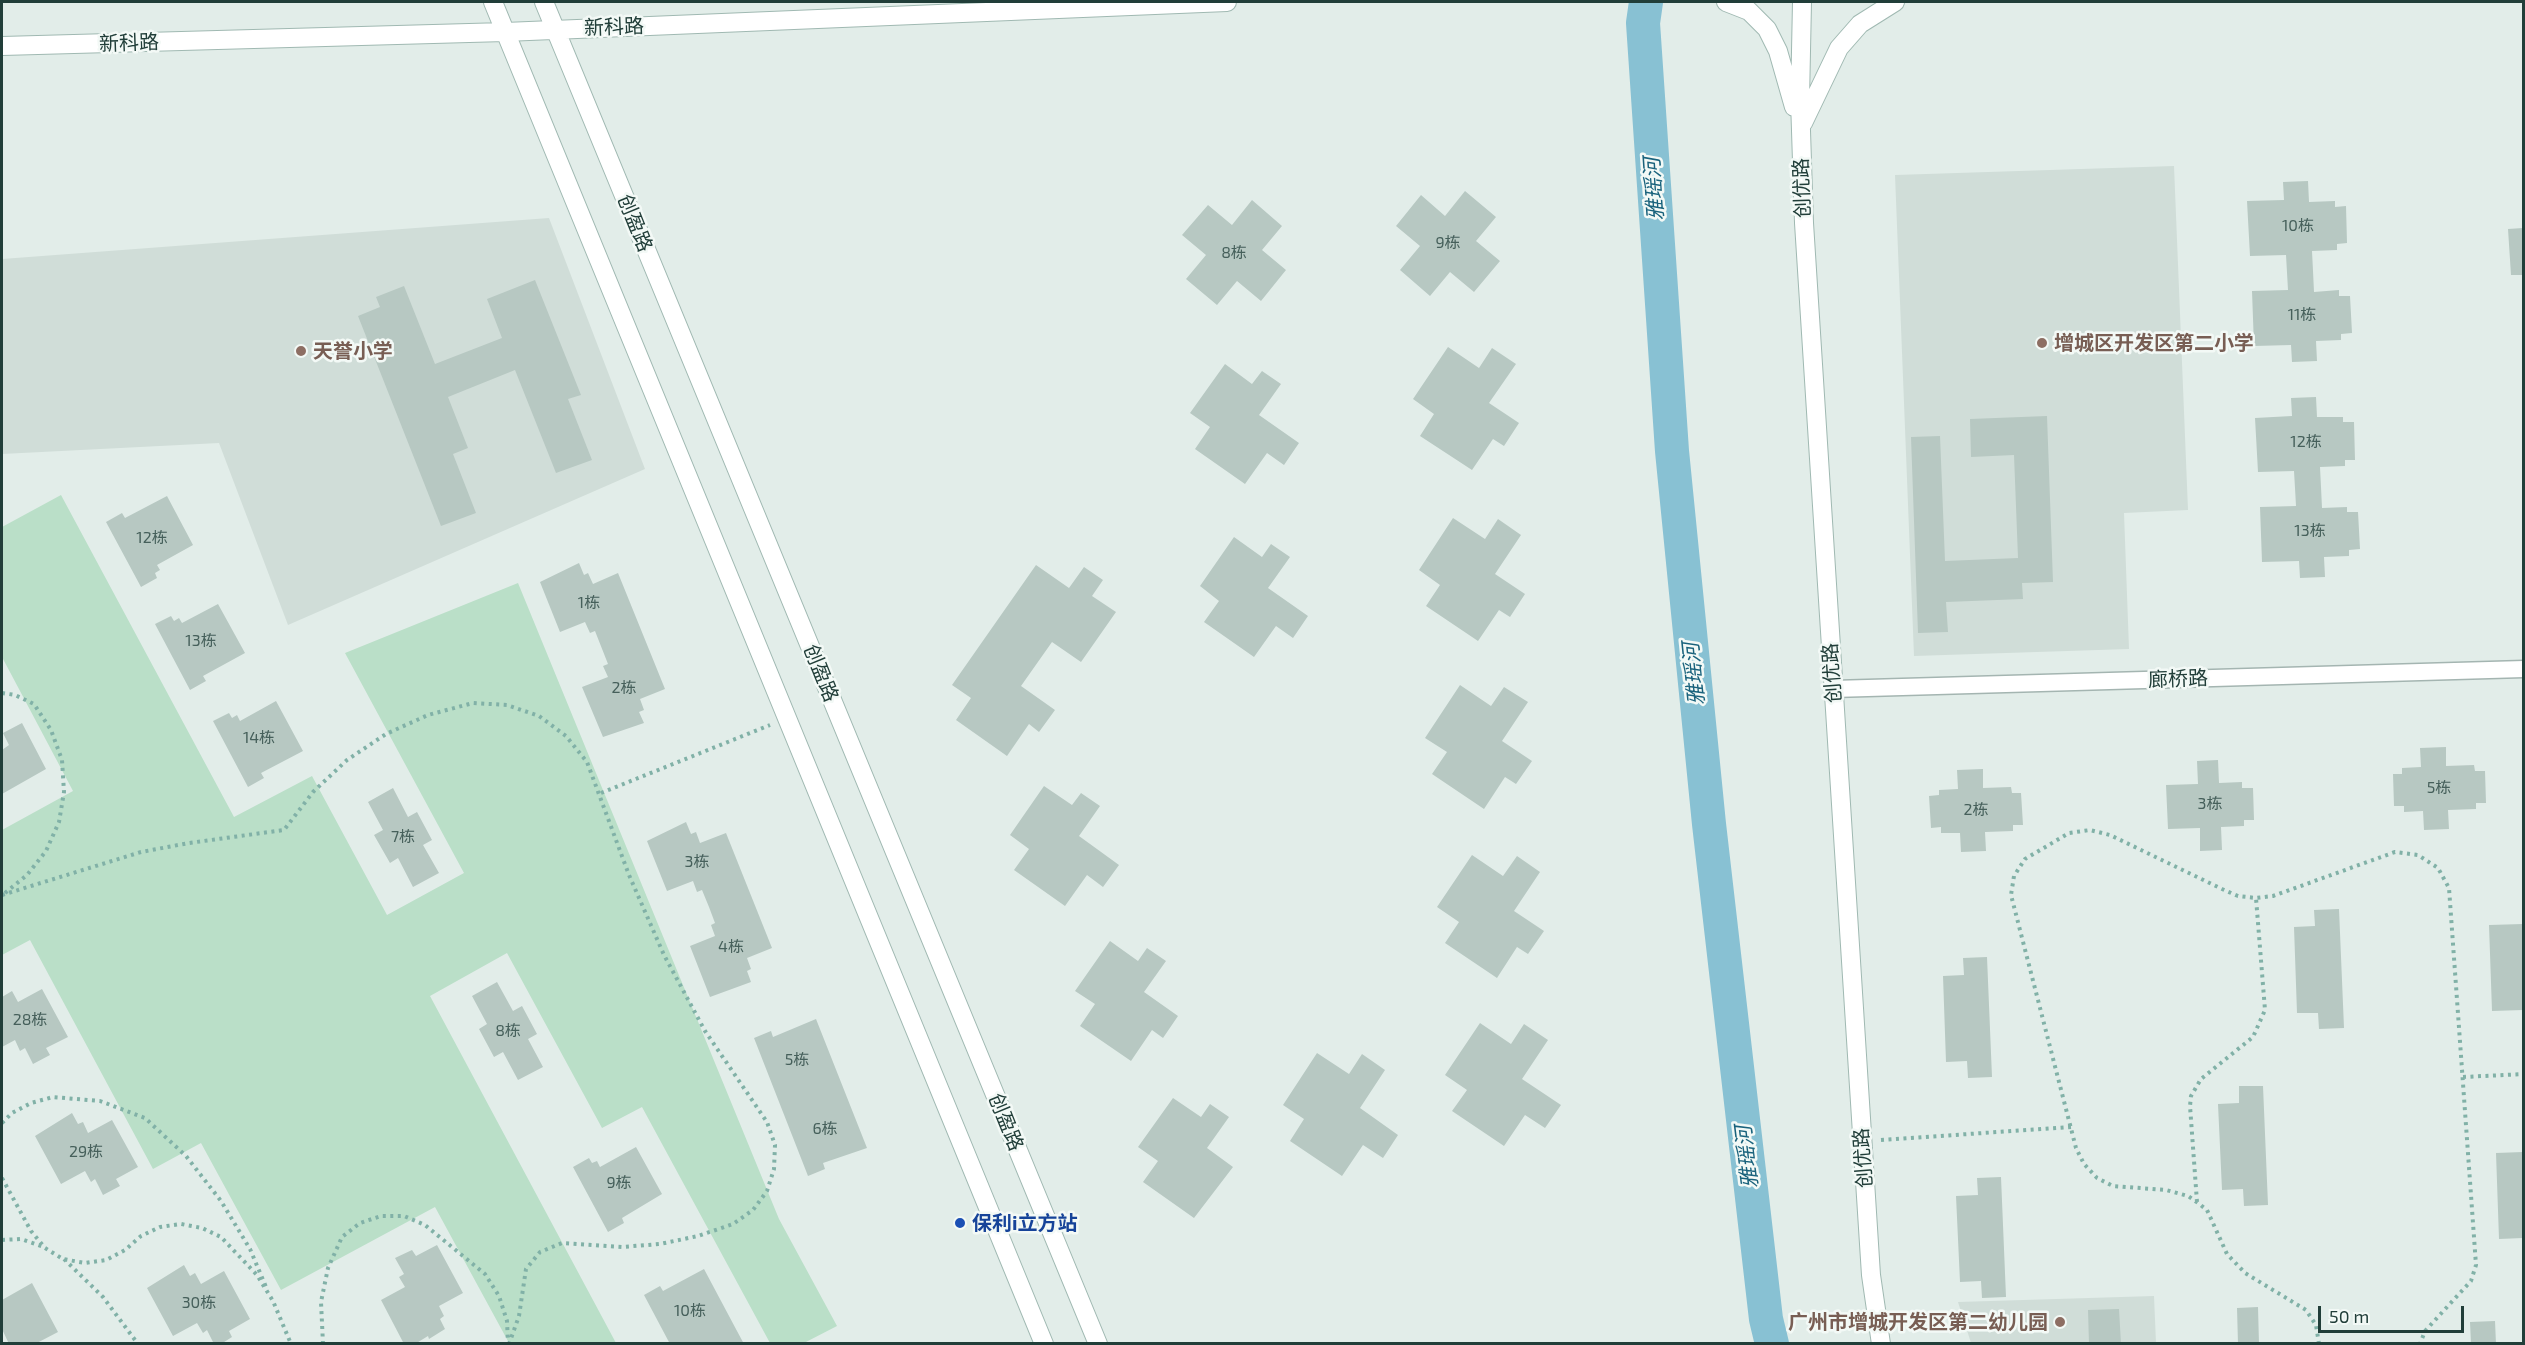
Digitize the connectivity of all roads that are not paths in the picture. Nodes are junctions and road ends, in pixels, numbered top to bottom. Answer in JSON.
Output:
{"nodes":[{"id":1,"x":493,"y":2,"type":"edge"},
{"id":2,"x":544,"y":2,"type":"edge"},
{"id":3,"x":1227,"y":2,"type":"edge"},
{"id":4,"x":1726,"y":2,"type":"edge"},
{"id":5,"x":1802,"y":2,"type":"edge"},
{"id":6,"x":1895,"y":2,"type":"edge"},
{"id":7,"x":556,"y":30,"type":"junction"},
{"id":8,"x":505,"y":32,"type":"junction"},
{"id":9,"x":2,"y":46,"type":"edge"},
{"id":10,"x":1800,"y":130,"type":"junction"},
{"id":11,"x":2523,"y":669,"type":"edge"},
{"id":12,"x":1833,"y":689,"type":"junction"},
{"id":13,"x":1044,"y":1344,"type":"edge"},
{"id":14,"x":1098,"y":1344,"type":"edge"},
{"id":15,"x":1881,"y":1344,"type":"edge"}],
"edges":[{"from":1,"to":8,"type":"street"},
{"from":2,"to":7,"type":"street","name":"创盈路"},
{"from":3,"to":7,"type":"street","name":"新科路"},
{"from":4,"to":10,"type":"street"},
{"from":5,"to":10,"type":"street","name":"创优路"},
{"from":6,"to":10,"type":"street"},
{"from":7,"to":8,"type":"street","name":"新科路"},
{"from":7,"to":14,"type":"street","name":"创盈路"},
{"from":8,"to":9,"type":"street","name":"新科路"},
{"from":8,"to":13,"type":"street"},
{"from":10,"to":12,"type":"street","name":"创优路"},
{"from":11,"to":12,"type":"street","name":"廊桥路"},
{"from":12,"to":15,"type":"street","name":"创优路"}]}
